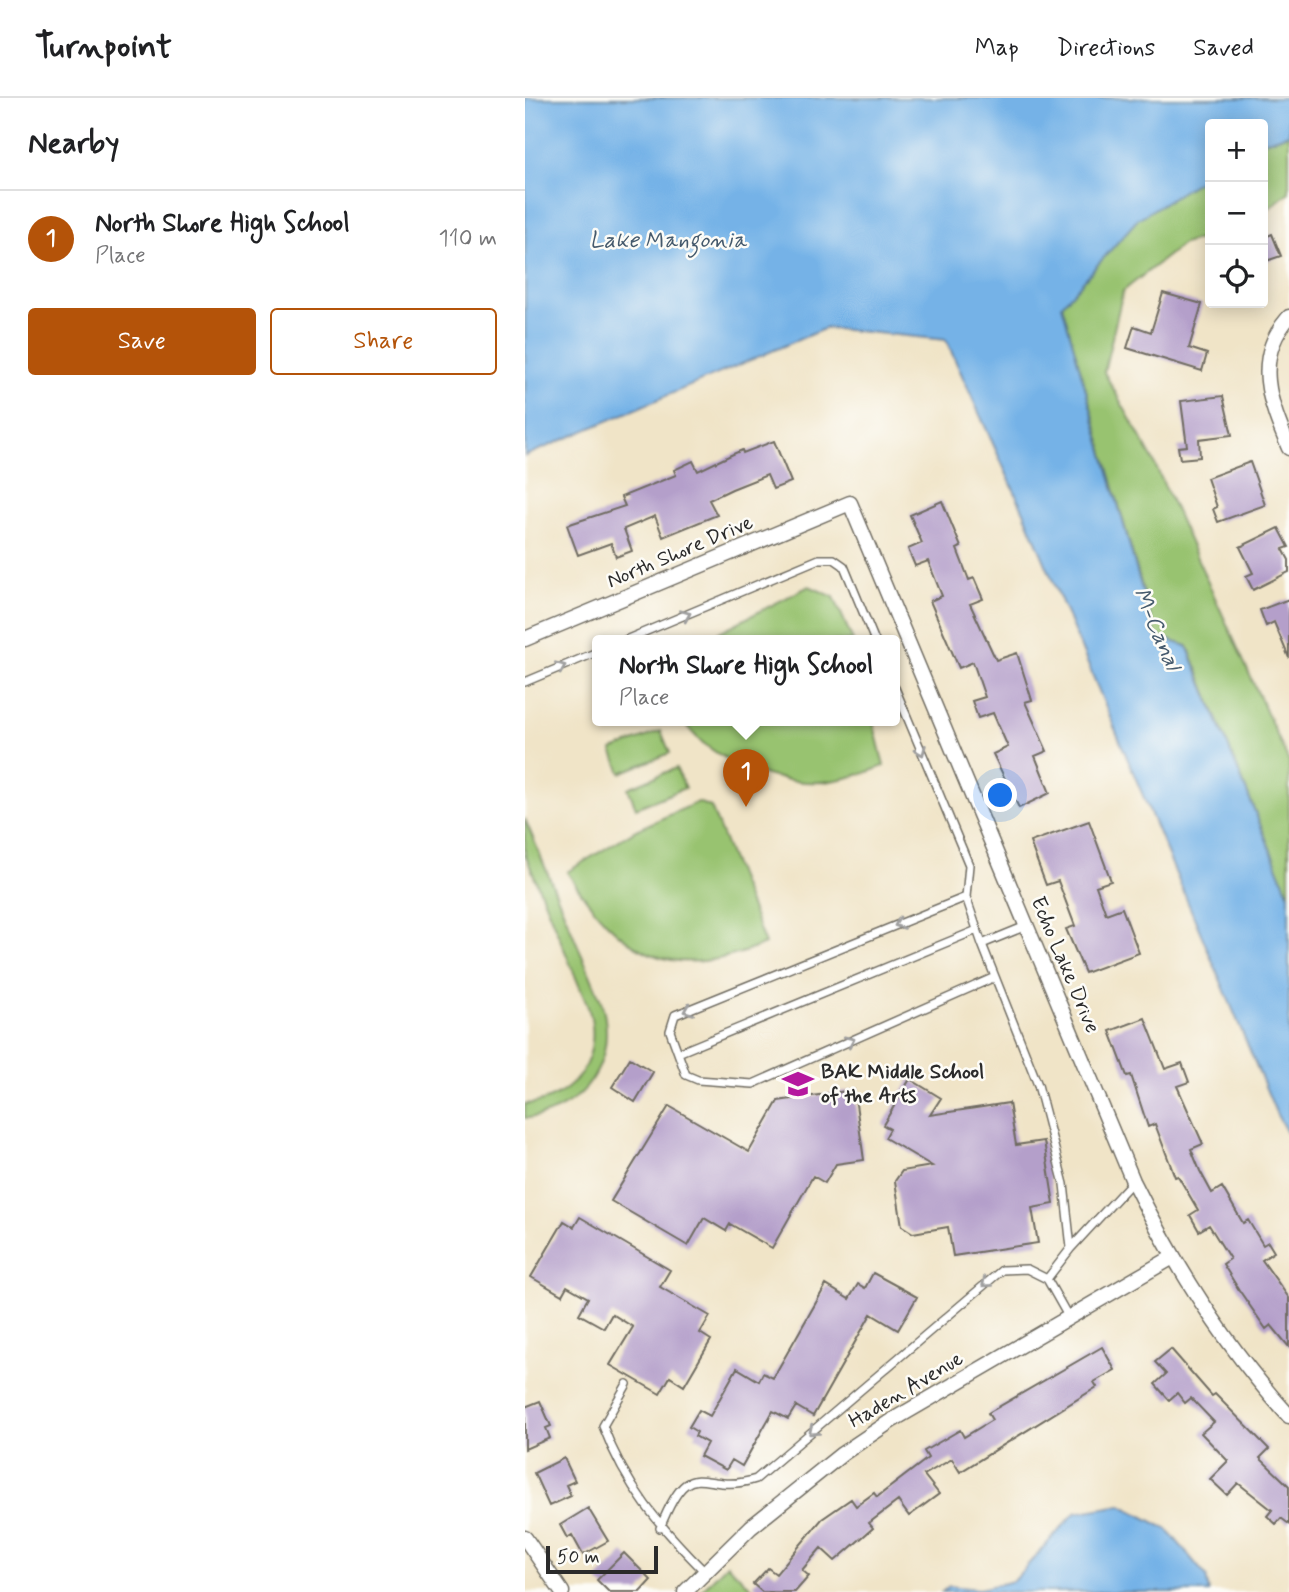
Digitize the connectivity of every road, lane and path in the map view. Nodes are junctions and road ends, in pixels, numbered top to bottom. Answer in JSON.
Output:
{"nodes":[{"id":1,"x":1289,"y":317,"type":"edge"},
{"id":2,"x":1289,"y":449,"type":"edge"},
{"id":3,"x":851,"y":503,"type":"joint"},
{"id":4,"x":637,"y":635,"type":"edge"},
{"id":5,"x":873,"y":635,"type":"edge"},
{"id":6,"x":525,"y":639,"type":"edge"},
{"id":7,"x":592,"y":654,"type":"edge"},
{"id":8,"x":525,"y":682,"type":"edge"},
{"id":9,"x":900,"y":700,"type":"edge"},
{"id":10,"x":966,"y":897,"type":"junction"},
{"id":11,"x":1026,"y":926,"type":"junction"},
{"id":12,"x":977,"y":930,"type":"junction"},
{"id":13,"x":982,"y":944,"type":"junction"},
{"id":14,"x":995,"y":977,"type":"junction"},
{"id":15,"x":678,"y":1053,"type":"junction"},
{"id":16,"x":1133,"y":1181,"type":"junction"},
{"id":17,"x":1071,"y":1248,"type":"junction"},
{"id":18,"x":1173,"y":1257,"type":"junction"},
{"id":19,"x":1047,"y":1279,"type":"junction"},
{"id":20,"x":1069,"y":1318,"type":"junction"},
{"id":21,"x":627,"y":1384,"type":"dead end"},
{"id":22,"x":1289,"y":1416,"type":"edge"},
{"id":23,"x":660,"y":1528,"type":"junction"},
{"id":24,"x":525,"y":1538,"type":"edge"},
{"id":25,"x":705,"y":1572,"type":"junction"},
{"id":26,"x":562,"y":1592,"type":"edge"},
{"id":27,"x":685,"y":1592,"type":"edge"}],
"edges":[{"from":1,"to":2,"type":"street"},
{"from":3,"to":6,"type":"street","name":"North Shore Drive"},
{"from":3,"to":11,"type":"street","name":"Echo Lake Drive"},
{"from":4,"to":5,"type":"lane","one_way":true},
{"from":8,"to":7,"type":"lane","one_way":true},
{"from":9,"to":10,"type":"lane","one_way":true},
{"from":10,"to":12,"type":"lane"},
{"from":10,"to":15,"type":"lane","one_way":true},
{"from":11,"to":13,"type":"lane"},
{"from":11,"to":16,"type":"street","name":"Echo Lake Drive"},
{"from":12,"to":13,"type":"lane"},
{"from":12,"to":15,"type":"lane"},
{"from":13,"to":14,"type":"lane"},
{"from":15,"to":14,"type":"lane","one_way":true},
{"from":14,"to":17,"type":"lane"},
{"from":16,"to":17,"type":"lane"},
{"from":16,"to":18,"type":"street","name":"Echo Lake Drive"},
{"from":17,"to":19,"type":"lane"},
{"from":18,"to":20,"type":"street","name":"Haden Avenue"},
{"from":18,"to":22,"type":"street","name":"Echo Lake Drive"},
{"from":19,"to":20,"type":"lane"},
{"from":19,"to":23,"type":"lane","one_way":true},
{"from":20,"to":25,"type":"street","name":"Haden Avenue"},
{"from":21,"to":23,"type":"lane"},
{"from":23,"to":25,"type":"lane"},
{"from":24,"to":26,"type":"street"},
{"from":25,"to":27,"type":"street","name":"Haden Avenue"}]}
